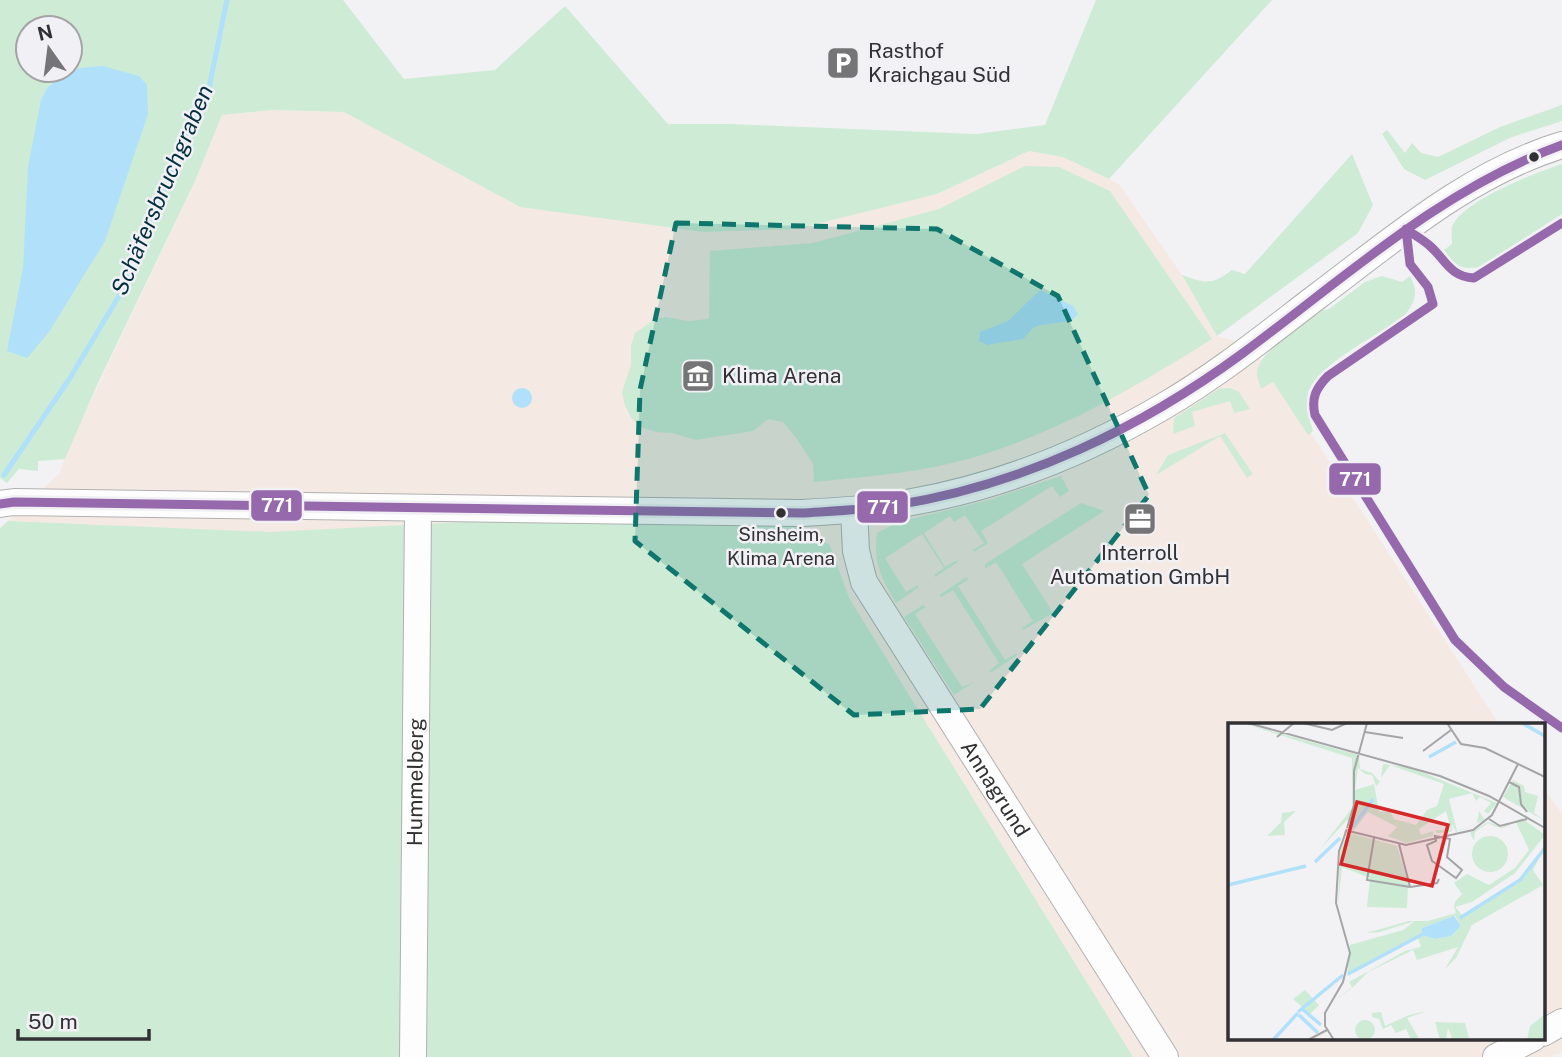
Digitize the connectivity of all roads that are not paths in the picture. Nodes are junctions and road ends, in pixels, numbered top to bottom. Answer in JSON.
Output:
{"nodes":[{"id":1,"x":1562,"y":145,"type":"edge"},
{"id":2,"x":0,"y":504,"type":"edge"},
{"id":3,"x":418,"y":509,"type":"junction"},
{"id":4,"x":854,"y":510,"type":"junction"},
{"id":5,"x":1562,"y":1022,"type":"edge"},
{"id":6,"x":1544,"y":1031,"type":"edge"},
{"id":7,"x":1529,"y":1040,"type":"edge"},
{"id":8,"x":413,"y":1057,"type":"edge"},
{"id":9,"x":1166,"y":1057,"type":"edge"},
{"id":10,"x":1496,"y":1057,"type":"edge"}],
"edges":[{"from":1,"to":4,"type":"street"},
{"from":2,"to":3,"type":"street"},
{"from":3,"to":4,"type":"street"},
{"from":3,"to":8,"type":"street","name":"Hummelberg"},
{"from":4,"to":9,"type":"street","name":"Annagrund"},
{"from":5,"to":6,"type":"street"},
{"from":7,"to":10,"type":"street"}]}
